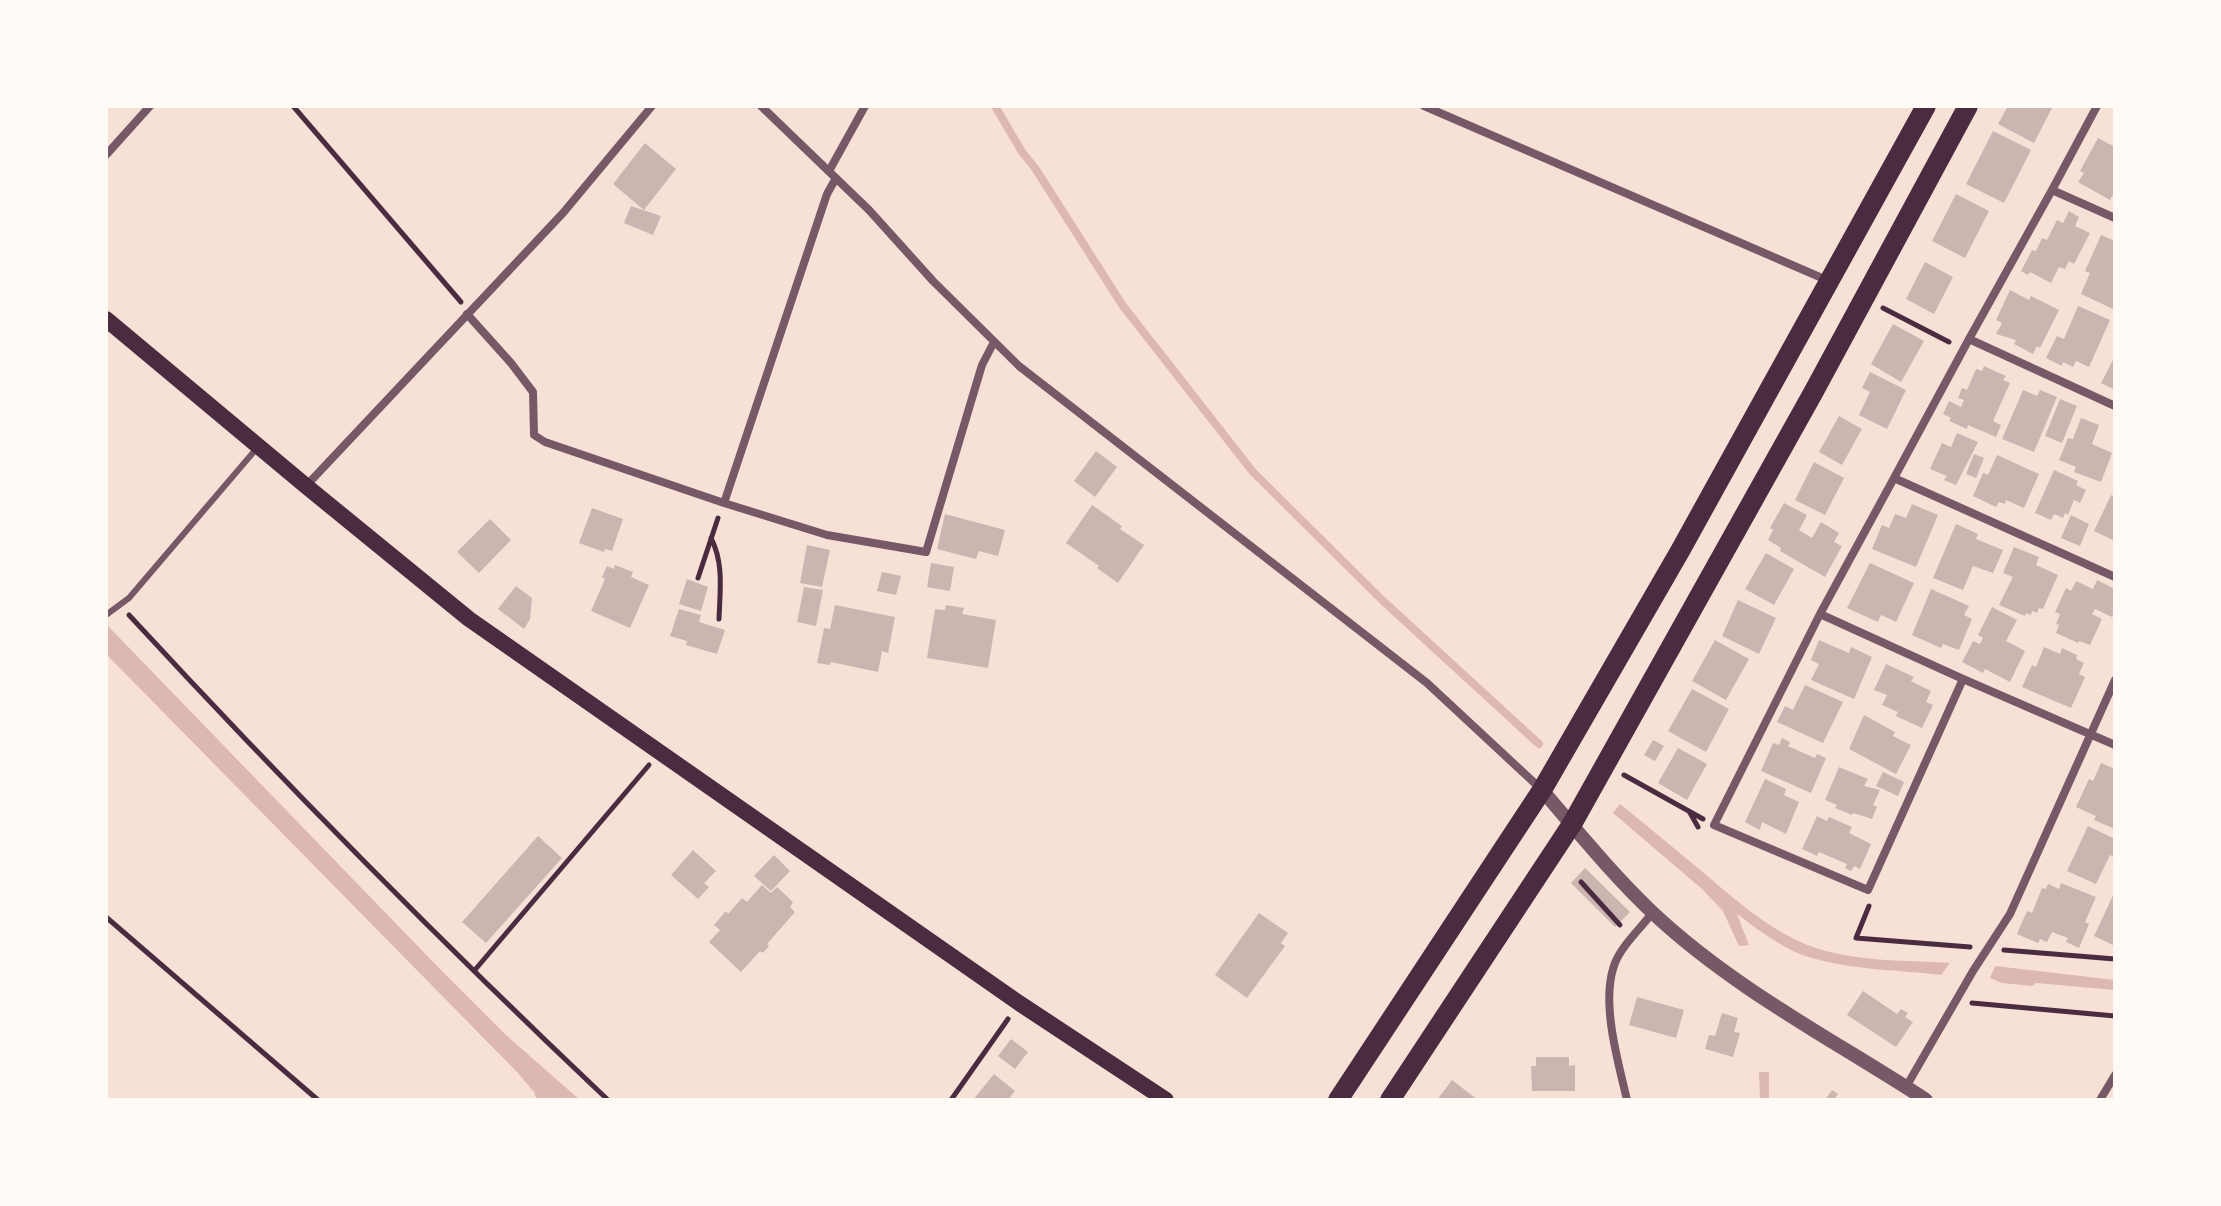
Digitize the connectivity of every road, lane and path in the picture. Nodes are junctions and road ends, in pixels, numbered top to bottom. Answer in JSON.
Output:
{"nodes":[{"id":1,"x":150,"y":106,"type":"edge"},
{"id":2,"x":293,"y":106,"type":"edge"},
{"id":3,"x":652,"y":106,"type":"edge"},
{"id":4,"x":761,"y":106,"type":"edge"},
{"id":5,"x":865,"y":106,"type":"edge"},
{"id":6,"x":1424,"y":106,"type":"edge"},
{"id":7,"x":1926,"y":106,"type":"edge"},
{"id":8,"x":1968,"y":106,"type":"edge"},
{"id":9,"x":2097,"y":106,"type":"edge"},
{"id":10,"x":106,"y":155,"type":"edge"},
{"id":11,"x":832,"y":174,"type":"junction"},
{"id":12,"x":2052,"y":190,"type":"junction"},
{"id":13,"x":2115,"y":218,"type":"edge"},
{"id":14,"x":1830,"y":282,"type":"junction"},
{"id":15,"x":1883,"y":308,"type":"dead end"},
{"id":16,"x":469,"y":312,"type":"junction"},
{"id":17,"x":106,"y":319,"type":"edge"},
{"id":18,"x":1969,"y":339,"type":"junction"},
{"id":19,"x":994,"y":342,"type":"junction"},
{"id":20,"x":2115,"y":406,"type":"edge"},
{"id":21,"x":259,"y":445,"type":"junction"},
{"id":22,"x":1894,"y":478,"type":"junction"},
{"id":23,"x":306,"y":486,"type":"junction"},
{"id":24,"x":724,"y":503,"type":"junction"},
{"id":25,"x":711,"y":538,"type":"junction"},
{"id":26,"x":2115,"y":577,"type":"edge"},
{"id":27,"x":698,"y":578,"type":"dead end"},
{"id":28,"x":114,"y":607,"type":"junction"},
{"id":29,"x":1820,"y":614,"type":"junction"},
{"id":30,"x":106,"y":615,"type":"edge"},
{"id":31,"x":719,"y":619,"type":"dead end"},
{"id":32,"x":1963,"y":679,"type":"junction"},
{"id":33,"x":2115,"y":680,"type":"edge"},
{"id":34,"x":2090,"y":734,"type":"junction"},
{"id":35,"x":2115,"y":745,"type":"edge"},
{"id":36,"x":660,"y":752,"type":"junction"},
{"id":37,"x":1620,"y":773,"type":"dead end"},
{"id":38,"x":1542,"y":790,"type":"junction"},
{"id":39,"x":1689,"y":811,"type":"junction"},
{"id":40,"x":1572,"y":824,"type":"junction"},
{"id":41,"x":1714,"y":825,"type":"junction"},
{"id":42,"x":1700,"y":832,"type":"dead end"},
{"id":43,"x":1581,"y":882,"type":"dead end"},
{"id":44,"x":1856,"y":900,"type":"dead end"},
{"id":45,"x":1653,"y":912,"type":"junction"},
{"id":46,"x":106,"y":917,"type":"edge"},
{"id":47,"x":1620,"y":925,"type":"dead end"},
{"id":48,"x":1987,"y":949,"type":"junction"},
{"id":49,"x":2115,"y":959,"type":"edge"},
{"id":50,"x":474,"y":971,"type":"junction"},
{"id":51,"x":1955,"y":1002,"type":"junction"},
{"id":52,"x":1019,"y":1003,"type":"junction"},
{"id":53,"x":2115,"y":1016,"type":"edge"},
{"id":54,"x":2115,"y":1075,"type":"edge"},
{"id":55,"x":1906,"y":1087,"type":"junction"},
{"id":56,"x":318,"y":1100,"type":"edge"},
{"id":57,"x":608,"y":1100,"type":"edge"},
{"id":58,"x":951,"y":1100,"type":"edge"},
{"id":59,"x":1166,"y":1100,"type":"edge"},
{"id":60,"x":1338,"y":1100,"type":"edge"},
{"id":61,"x":1390,"y":1100,"type":"edge"},
{"id":62,"x":1627,"y":1100,"type":"edge"},
{"id":63,"x":1926,"y":1100,"type":"edge"},
{"id":64,"x":2100,"y":1100,"type":"edge"}],
"edges":[{"from":1,"to":10,"type":"street"},
{"from":2,"to":16,"type":"path"},
{"from":3,"to":16,"type":"street"},
{"from":4,"to":11,"type":"street"},
{"from":5,"to":11,"type":"street"},
{"from":6,"to":14,"type":"street"},
{"from":7,"to":14,"type":"main road"},
{"from":8,"to":40,"type":"main road"},
{"from":9,"to":12,"type":"street"},
{"from":11,"to":19,"type":"street"},
{"from":11,"to":24,"type":"street"},
{"from":12,"to":13,"type":"street"},
{"from":12,"to":18,"type":"street"},
{"from":14,"to":38,"type":"main road"},
{"from":15,"to":18,"type":"path"},
{"from":16,"to":23,"type":"street"},
{"from":16,"to":24,"type":"street"},
{"from":17,"to":21,"type":"main road"},
{"from":18,"to":20,"type":"street"},
{"from":18,"to":22,"type":"street"},
{"from":19,"to":24,"type":"street"},
{"from":19,"to":38,"type":"street"},
{"from":21,"to":23,"type":"main road"},
{"from":21,"to":28,"type":"lane"},
{"from":22,"to":26,"type":"street"},
{"from":22,"to":29,"type":"street"},
{"from":23,"to":36,"type":"main road"},
{"from":24,"to":25,"type":"path"},
{"from":25,"to":27,"type":"path"},
{"from":25,"to":31,"type":"path"},
{"from":28,"to":30,"type":"lane"},
{"from":28,"to":50,"type":"path"},
{"from":29,"to":32,"type":"street"},
{"from":29,"to":41,"type":"street"},
{"from":32,"to":34,"type":"street"},
{"from":32,"to":41,"type":"street"},
{"from":33,"to":34,"type":"street"},
{"from":34,"to":35,"type":"street"},
{"from":34,"to":48,"type":"street"},
{"from":36,"to":50,"type":"path"},
{"from":36,"to":52,"type":"main road"},
{"from":37,"to":39,"type":"path"},
{"from":38,"to":40,"type":"street"},
{"from":38,"to":60,"type":"main road"},
{"from":39,"to":41,"type":"path"},
{"from":39,"to":42,"type":"path"},
{"from":40,"to":45,"type":"street"},
{"from":40,"to":61,"type":"main road"},
{"from":43,"to":47,"type":"path"},
{"from":44,"to":48,"type":"path"},
{"from":45,"to":55,"type":"street"},
{"from":45,"to":62,"type":"street"},
{"from":46,"to":56,"type":"path"},
{"from":48,"to":49,"type":"path"},
{"from":48,"to":51,"type":"street"},
{"from":50,"to":57,"type":"path"},
{"from":51,"to":53,"type":"path"},
{"from":51,"to":55,"type":"street"},
{"from":52,"to":58,"type":"path"},
{"from":52,"to":59,"type":"main road"},
{"from":54,"to":64,"type":"street"},
{"from":55,"to":63,"type":"street"}]}
